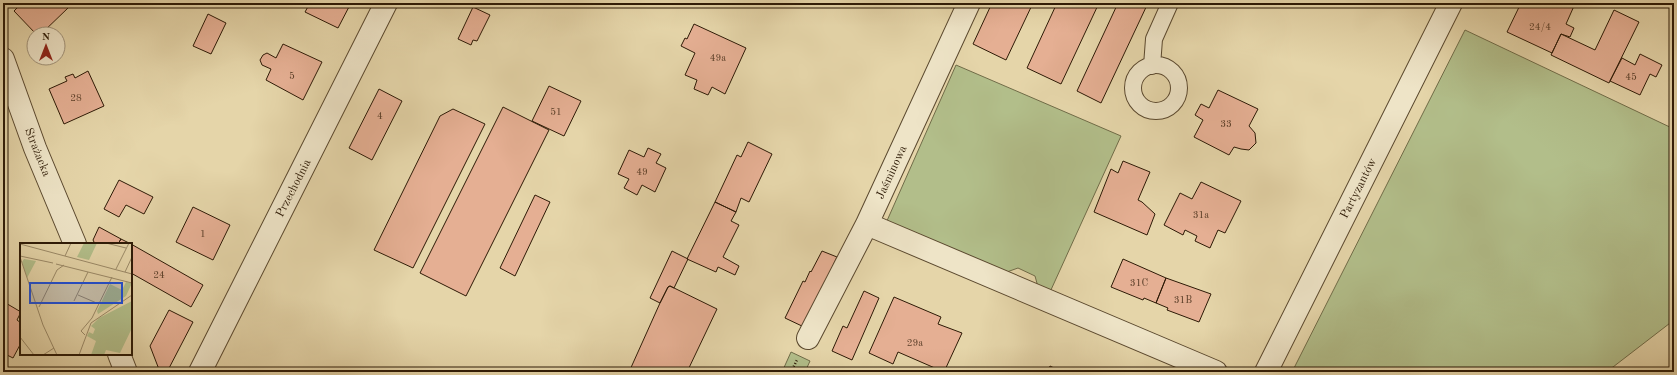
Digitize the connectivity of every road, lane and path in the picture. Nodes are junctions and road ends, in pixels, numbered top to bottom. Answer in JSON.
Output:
{"nodes":[{"id":1,"x":386,"y":3,"type":"edge"},
{"id":2,"x":970,"y":3,"type":"edge"},
{"id":3,"x":1170,"y":3,"type":"edge"},
{"id":4,"x":1451,"y":3,"type":"edge"},
{"id":5,"x":3,"y":59,"type":"edge"},
{"id":6,"x":1152,"y":66,"type":"dead end"},
{"id":7,"x":867,"y":224,"type":"junction"},
{"id":8,"x":75,"y":243,"type":"edge"},
{"id":9,"x":808,"y":338,"type":"dead end"},
{"id":10,"x":119,"y":355,"type":"edge"},
{"id":11,"x":1674,"y":364,"type":"edge"},
{"id":12,"x":126,"y":372,"type":"edge"},
{"id":13,"x":200,"y":372,"type":"edge"},
{"id":14,"x":1216,"y":372,"type":"edge"},
{"id":15,"x":1266,"y":372,"type":"edge"},
{"id":16,"x":1662,"y":372,"type":"edge"}],
"edges":[{"from":1,"to":13,"type":"street","name":"Przechodnia"},
{"from":2,"to":7,"type":"street","name":"Jaśminowa"},
{"from":3,"to":6,"type":"lane"},
{"from":4,"to":15,"type":"street","name":"Partyzantów"},
{"from":5,"to":8,"type":"street","name":"Strażacka"},
{"from":7,"to":9,"type":"street","name":"Jaśminowa"},
{"from":7,"to":14,"type":"street"},
{"from":10,"to":12,"type":"street"},
{"from":11,"to":16,"type":"path"}]}
